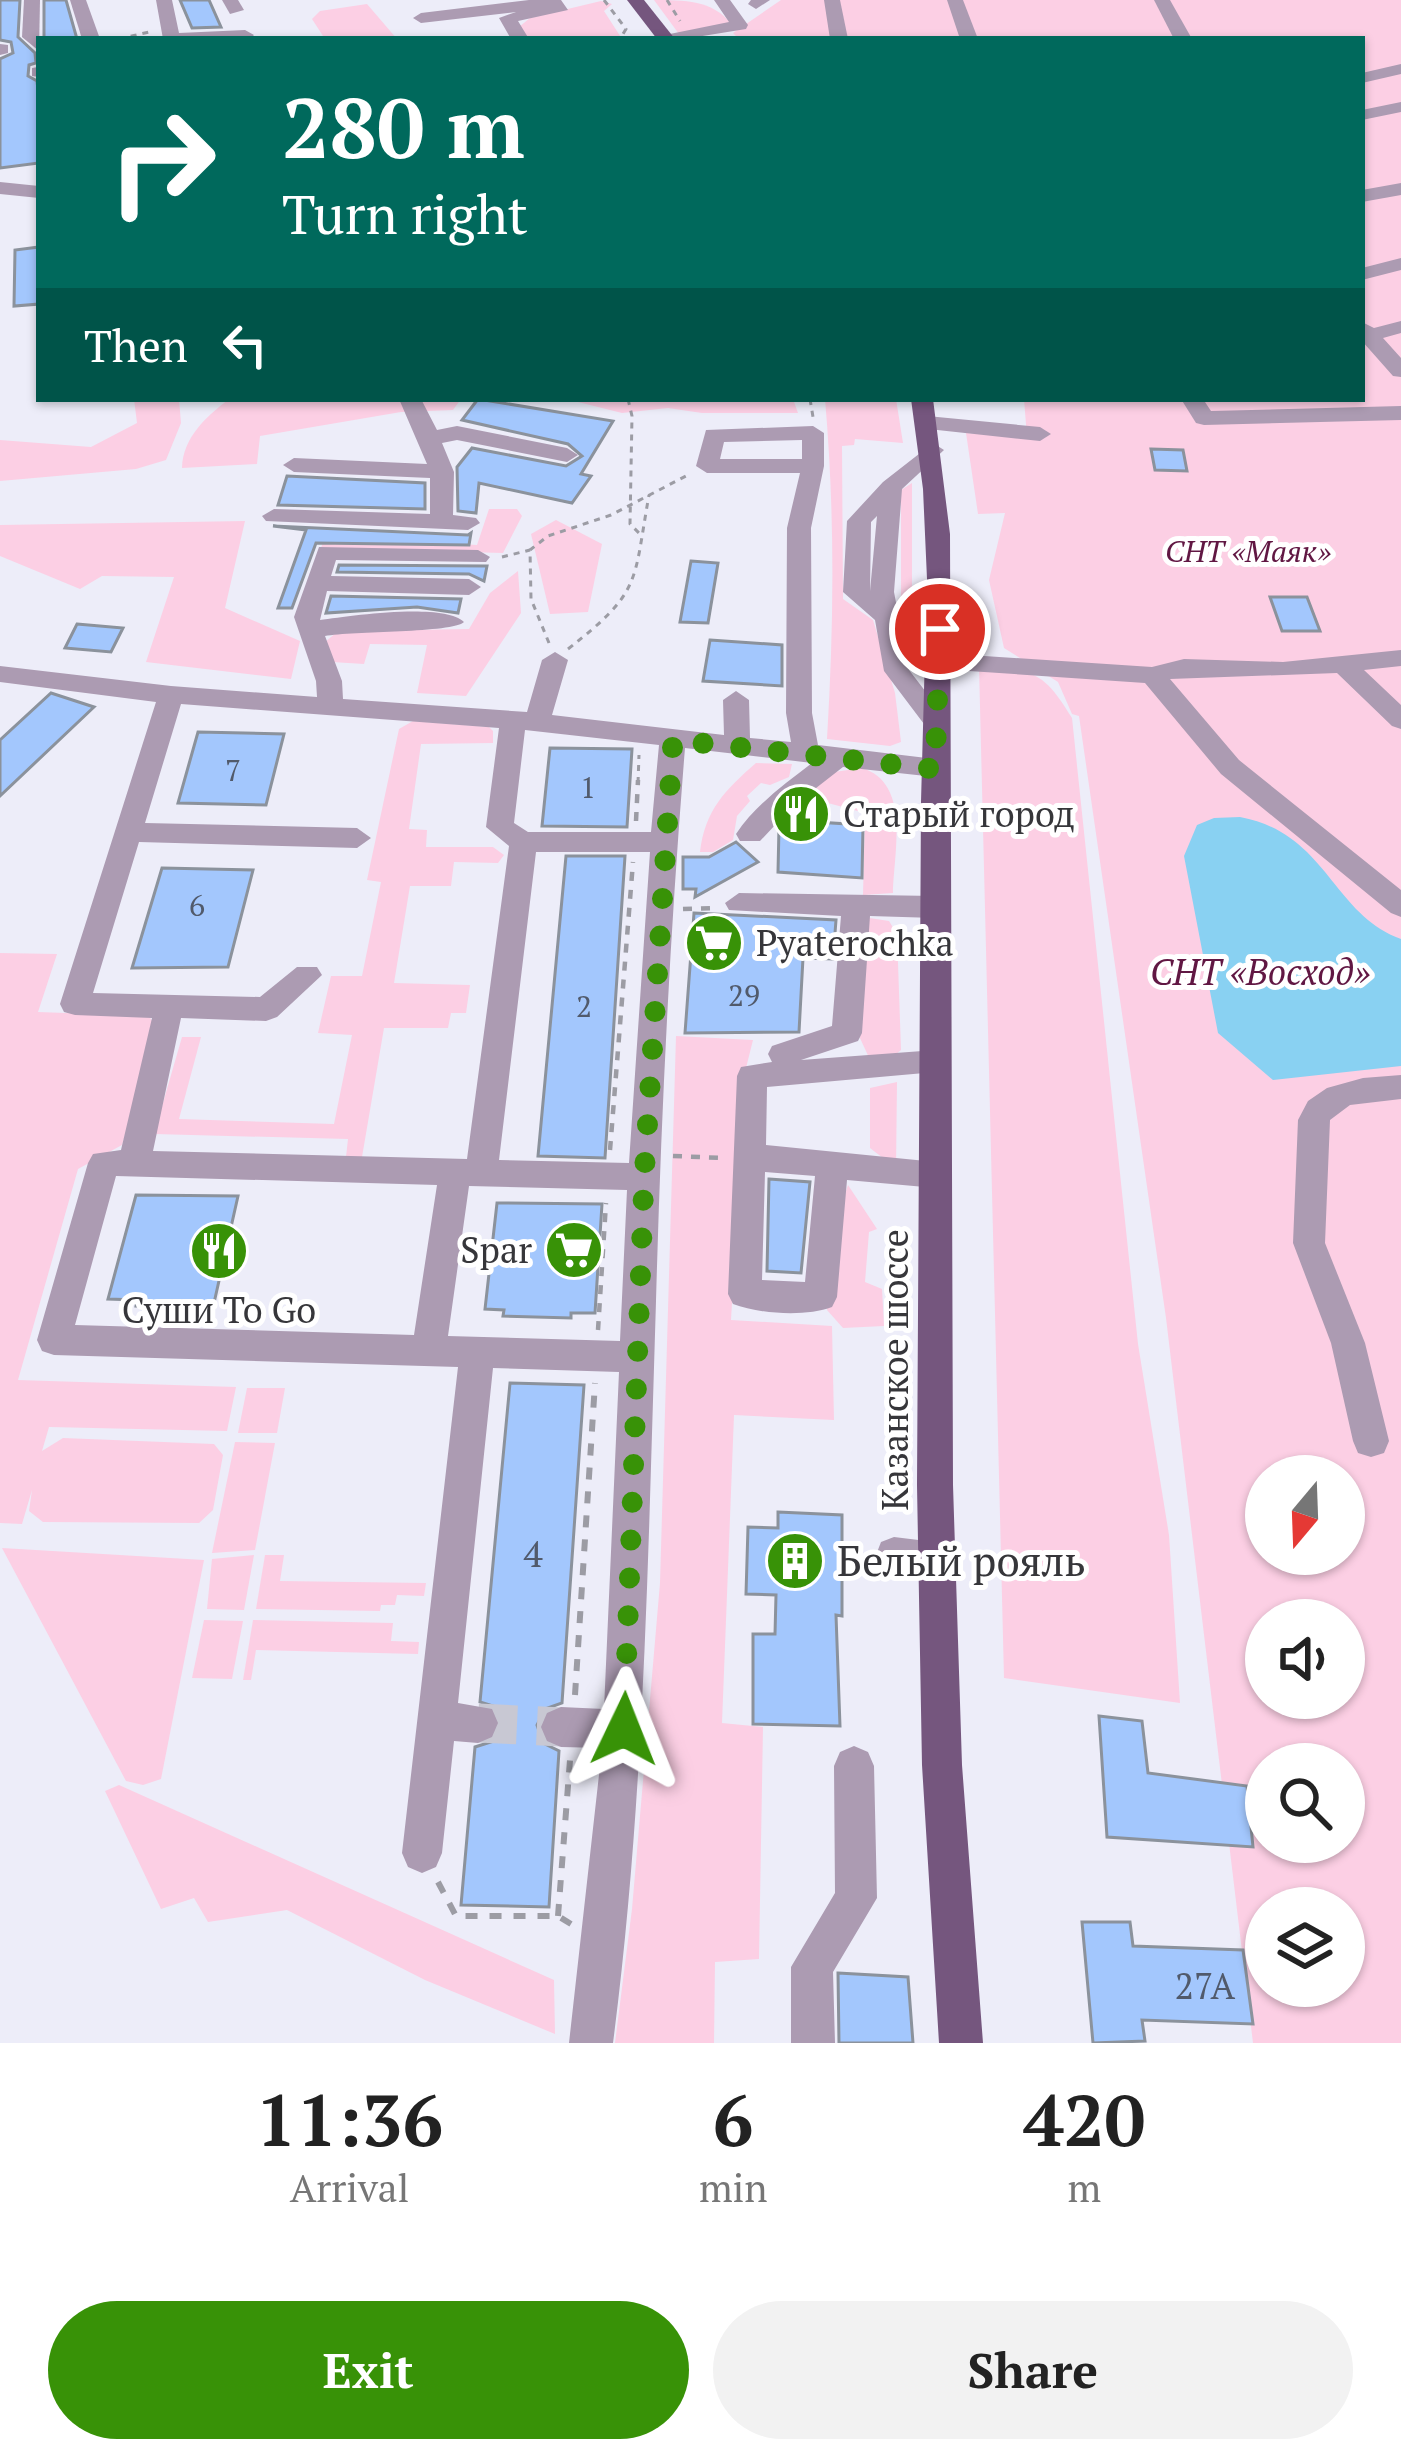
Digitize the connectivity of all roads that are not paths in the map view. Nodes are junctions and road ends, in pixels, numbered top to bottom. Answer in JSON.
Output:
{"nodes":[{"id":1,"x":32,"y":0,"type":"edge"},
{"id":2,"x":78,"y":0,"type":"edge"},
{"id":3,"x":164,"y":0,"type":"edge"},
{"id":4,"x":635,"y":0,"type":"edge"},
{"id":5,"x":722,"y":0,"type":"edge"},
{"id":6,"x":832,"y":0,"type":"edge"},
{"id":7,"x":955,"y":0,"type":"edge"},
{"id":8,"x":1162,"y":0,"type":"edge"},
{"id":9,"x":579,"y":1,"type":"edge"},
{"id":10,"x":556,"y":4,"type":"junction"},
{"id":11,"x":478,"y":16,"type":"junction"},
{"id":12,"x":507,"y":18,"type":"junction"},
{"id":13,"x":442,"y":34,"type":"edge"},
{"id":14,"x":171,"y":35,"type":"edge"},
{"id":15,"x":244,"y":35,"type":"dead end"},
{"id":16,"x":90,"y":36,"type":"edge"},
{"id":17,"x":518,"y":36,"type":"edge"},
{"id":18,"x":663,"y":36,"type":"edge"},
{"id":19,"x":677,"y":36,"type":"edge"},
{"id":20,"x":838,"y":36,"type":"edge"},
{"id":21,"x":968,"y":36,"type":"edge"},
{"id":22,"x":1181,"y":36,"type":"edge"},
{"id":23,"x":36,"y":42,"type":"edge"},
{"id":24,"x":1401,"y":69,"type":"edge"},
{"id":25,"x":1365,"y":76,"type":"edge"},
{"id":26,"x":1401,"y":107,"type":"edge"},
{"id":27,"x":1365,"y":115,"type":"edge"},
{"id":28,"x":0,"y":188,"type":"edge"},
{"id":29,"x":1401,"y":189,"type":"edge"},
{"id":30,"x":36,"y":192,"type":"edge"},
{"id":31,"x":1365,"y":195,"type":"edge"},
{"id":32,"x":1401,"y":264,"type":"edge"},
{"id":33,"x":1365,"y":273,"type":"edge"},
{"id":34,"x":1401,"y":327,"type":"edge"},
{"id":35,"x":1367,"y":332,"type":"edge"},
{"id":36,"x":1401,"y":370,"type":"edge"},
{"id":37,"x":412,"y":402,"type":"edge"},
{"id":38,"x":1194,"y":402,"type":"edge"},
{"id":39,"x":925,"y":411,"type":"edge"},
{"id":40,"x":1401,"y":412,"type":"edge"},
{"id":41,"x":1040,"y":434,"type":"dead end"},
{"id":42,"x":431,"y":438,"type":"junction"},
{"id":43,"x":933,"y":450,"type":"junction"},
{"id":44,"x":567,"y":455,"type":"dead end"},
{"id":45,"x":294,"y":465,"type":"dead end"},
{"id":46,"x":707,"y":466,"type":"road end"},
{"id":47,"x":443,"y":472,"type":"junction"},
{"id":48,"x":274,"y":515,"type":"dead end"},
{"id":49,"x":440,"y":521,"type":"junction"},
{"id":50,"x":468,"y":523,"type":"dead end"},
{"id":51,"x":478,"y":557,"type":"dead end"},
{"id":52,"x":315,"y":583,"type":"junction"},
{"id":53,"x":469,"y":587,"type":"dead end"},
{"id":54,"x":452,"y":622,"type":"dead end"},
{"id":55,"x":309,"y":630,"type":"junction"},
{"id":56,"x":1401,"y":658,"type":"edge"},
{"id":57,"x":555,"y":660,"type":"road end"},
{"id":58,"x":939,"y":661,"type":"junction"},
{"id":59,"x":1345,"y":667,"type":"junction"},
{"id":60,"x":13,"y":674,"type":"edge"},
{"id":61,"x":1152,"y":675,"type":"junction"},
{"id":62,"x":171,"y":695,"type":"junction"},
{"id":63,"x":0,"y":699,"type":"edge"},
{"id":64,"x":736,"y":700,"type":"dead end"},
{"id":65,"x":330,"y":706,"type":"junction"},
{"id":66,"x":1401,"y":720,"type":"edge"},
{"id":67,"x":525,"y":721,"type":"junction"},
{"id":68,"x":936,"y":721,"type":"junction"},
{"id":69,"x":656,"y":742,"type":"junction"},
{"id":70,"x":736,"y":746,"type":"junction"},
{"id":71,"x":806,"y":754,"type":"junction"},
{"id":72,"x":838,"y":757,"type":"junction"},
{"id":73,"x":935,"y":769,"type":"junction"},
{"id":74,"x":129,"y":832,"type":"junction"},
{"id":75,"x":750,"y":834,"type":"dead end"},
{"id":76,"x":357,"y":838,"type":"dead end"},
{"id":77,"x":523,"y":842,"type":"junction"},
{"id":78,"x":649,"y":842,"type":"junction"},
{"id":79,"x":856,"y":905,"type":"junction"},
{"id":80,"x":731,"y":906,"type":"road end"},
{"id":81,"x":1401,"y":906,"type":"edge"},
{"id":82,"x":935,"y":907,"type":"junction"},
{"id":83,"x":274,"y":974,"type":"dead end"},
{"id":84,"x":308,"y":975,"type":"dead end"},
{"id":85,"x":169,"y":1007,"type":"junction"},
{"id":86,"x":266,"y":1009,"type":"junction"},
{"id":87,"x":783,"y":1054,"type":"dead end"},
{"id":88,"x":936,"y":1061,"type":"junction"},
{"id":89,"x":1401,"y":1088,"type":"edge"},
{"id":90,"x":134,"y":1164,"type":"junction"},
{"id":91,"x":832,"y":1165,"type":"junction"},
{"id":92,"x":645,"y":1166,"type":"junction"},
{"id":93,"x":750,"y":1167,"type":"junction"},
{"id":94,"x":468,"y":1173,"type":"junction"},
{"id":95,"x":936,"y":1175,"type":"junction"},
{"id":96,"x":429,"y":1351,"type":"junction"},
{"id":97,"x":477,"y":1352,"type":"junction"},
{"id":98,"x":637,"y":1357,"type":"junction"},
{"id":99,"x":1372,"y":1442,"type":"dead end"},
{"id":100,"x":894,"y":1555,"type":"dead end"},
{"id":101,"x":938,"y":1557,"type":"junction"},
{"id":102,"x":434,"y":1720,"type":"junction"},
{"id":103,"x":478,"y":1723,"type":"tunnel mouth"},
{"id":104,"x":567,"y":1726,"type":"tunnel mouth"},
{"id":105,"x":624,"y":1729,"type":"junction"},
{"id":106,"x":854,"y":1766,"type":"dead end"},
{"id":107,"x":422,"y":1853,"type":"road end"},
{"id":108,"x":591,"y":2043,"type":"edge"},
{"id":109,"x":813,"y":2043,"type":"edge"},
{"id":110,"x":961,"y":2043,"type":"edge"}],
"edges":[{"from":1,"to":23,"type":"street"},
{"from":2,"to":16,"type":"street"},
{"from":3,"to":14,"type":"street"},
{"from":4,"to":18,"type":"main road"},
{"from":5,"to":19,"type":"street"},
{"from":6,"to":20,"type":"street"},
{"from":7,"to":21,"type":"street"},
{"from":8,"to":22,"type":"street"},
{"from":9,"to":10,"type":"street"},
{"from":10,"to":11,"type":"street"},
{"from":10,"to":12,"type":"street"},
{"from":11,"to":12,"type":"street"},
{"from":11,"to":13,"type":"street"},
{"from":11,"to":13,"type":"street"},
{"from":12,"to":17,"type":"street"},
{"from":14,"to":15,"type":"street"},
{"from":24,"to":25,"type":"street"},
{"from":26,"to":27,"type":"street"},
{"from":28,"to":30,"type":"street"},
{"from":29,"to":31,"type":"street"},
{"from":32,"to":33,"type":"street"},
{"from":34,"to":35,"type":"street"},
{"from":35,"to":36,"type":"street"},
{"from":37,"to":42,"type":"street"},
{"from":38,"to":40,"type":"street"},
{"from":39,"to":41,"type":"street"},
{"from":39,"to":43,"type":"main road"},
{"from":42,"to":44,"type":"street"},
{"from":42,"to":47,"type":"street"},
{"from":43,"to":58,"type":"main road"},
{"from":43,"to":68,"type":"street"},
{"from":45,"to":47,"type":"street"},
{"from":46,"to":71,"type":"street"},
{"from":47,"to":49,"type":"street"},
{"from":48,"to":49,"type":"street"},
{"from":49,"to":50,"type":"street"},
{"from":51,"to":52,"type":"street"},
{"from":52,"to":53,"type":"street"},
{"from":52,"to":55,"type":"street"},
{"from":54,"to":55,"type":"street"},
{"from":55,"to":65,"type":"street"},
{"from":56,"to":59,"type":"street"},
{"from":57,"to":67,"type":"street"},
{"from":58,"to":61,"type":"street"},
{"from":58,"to":68,"type":"main road"},
{"from":59,"to":61,"type":"street"},
{"from":59,"to":66,"type":"street"},
{"from":60,"to":62,"type":"street"},
{"from":60,"to":63,"type":"street"},
{"from":61,"to":81,"type":"street"},
{"from":62,"to":65,"type":"street"},
{"from":62,"to":74,"type":"street"},
{"from":64,"to":70,"type":"street"},
{"from":65,"to":67,"type":"street"},
{"from":67,"to":69,"type":"street"},
{"from":67,"to":77,"type":"street"},
{"from":68,"to":73,"type":"main road","name":"Казанское шоссе"},
{"from":69,"to":70,"type":"street"},
{"from":69,"to":78,"type":"street"},
{"from":70,"to":71,"type":"street"},
{"from":71,"to":72,"type":"street"},
{"from":72,"to":73,"type":"street"},
{"from":72,"to":75,"type":"street"},
{"from":73,"to":82,"type":"main road","name":"Казанское шоссе"},
{"from":74,"to":76,"type":"street"},
{"from":74,"to":85,"type":"street"},
{"from":77,"to":78,"type":"street"},
{"from":77,"to":94,"type":"street"},
{"from":78,"to":92,"type":"street"},
{"from":79,"to":80,"type":"street"},
{"from":79,"to":82,"type":"street"},
{"from":79,"to":87,"type":"street"},
{"from":82,"to":88,"type":"main road","name":"Казанское шоссе"},
{"from":83,"to":86,"type":"street"},
{"from":84,"to":86,"type":"street"},
{"from":85,"to":86,"type":"street"},
{"from":85,"to":90,"type":"street"},
{"from":88,"to":93,"type":"street"},
{"from":88,"to":95,"type":"main road","name":"Казанское шоссе"},
{"from":89,"to":99,"type":"street"},
{"from":90,"to":94,"type":"street"},
{"from":90,"to":96,"type":"street"},
{"from":91,"to":93,"type":"street"},
{"from":91,"to":93,"type":"street"},
{"from":91,"to":95,"type":"street"},
{"from":92,"to":94,"type":"street"},
{"from":92,"to":98,"type":"street"},
{"from":94,"to":96,"type":"street"},
{"from":95,"to":101,"type":"main road","name":"Казанское шоссе"},
{"from":96,"to":97,"type":"street"},
{"from":97,"to":98,"type":"street"},
{"from":97,"to":102,"type":"street"},
{"from":98,"to":105,"type":"street"},
{"from":100,"to":101,"type":"street"},
{"from":101,"to":110,"type":"main road","name":"Казанское шоссе"},
{"from":102,"to":103,"type":"street"},
{"from":102,"to":107,"type":"street"},
{"from":104,"to":105,"type":"street"},
{"from":105,"to":108,"type":"street"},
{"from":106,"to":109,"type":"street"}]}
